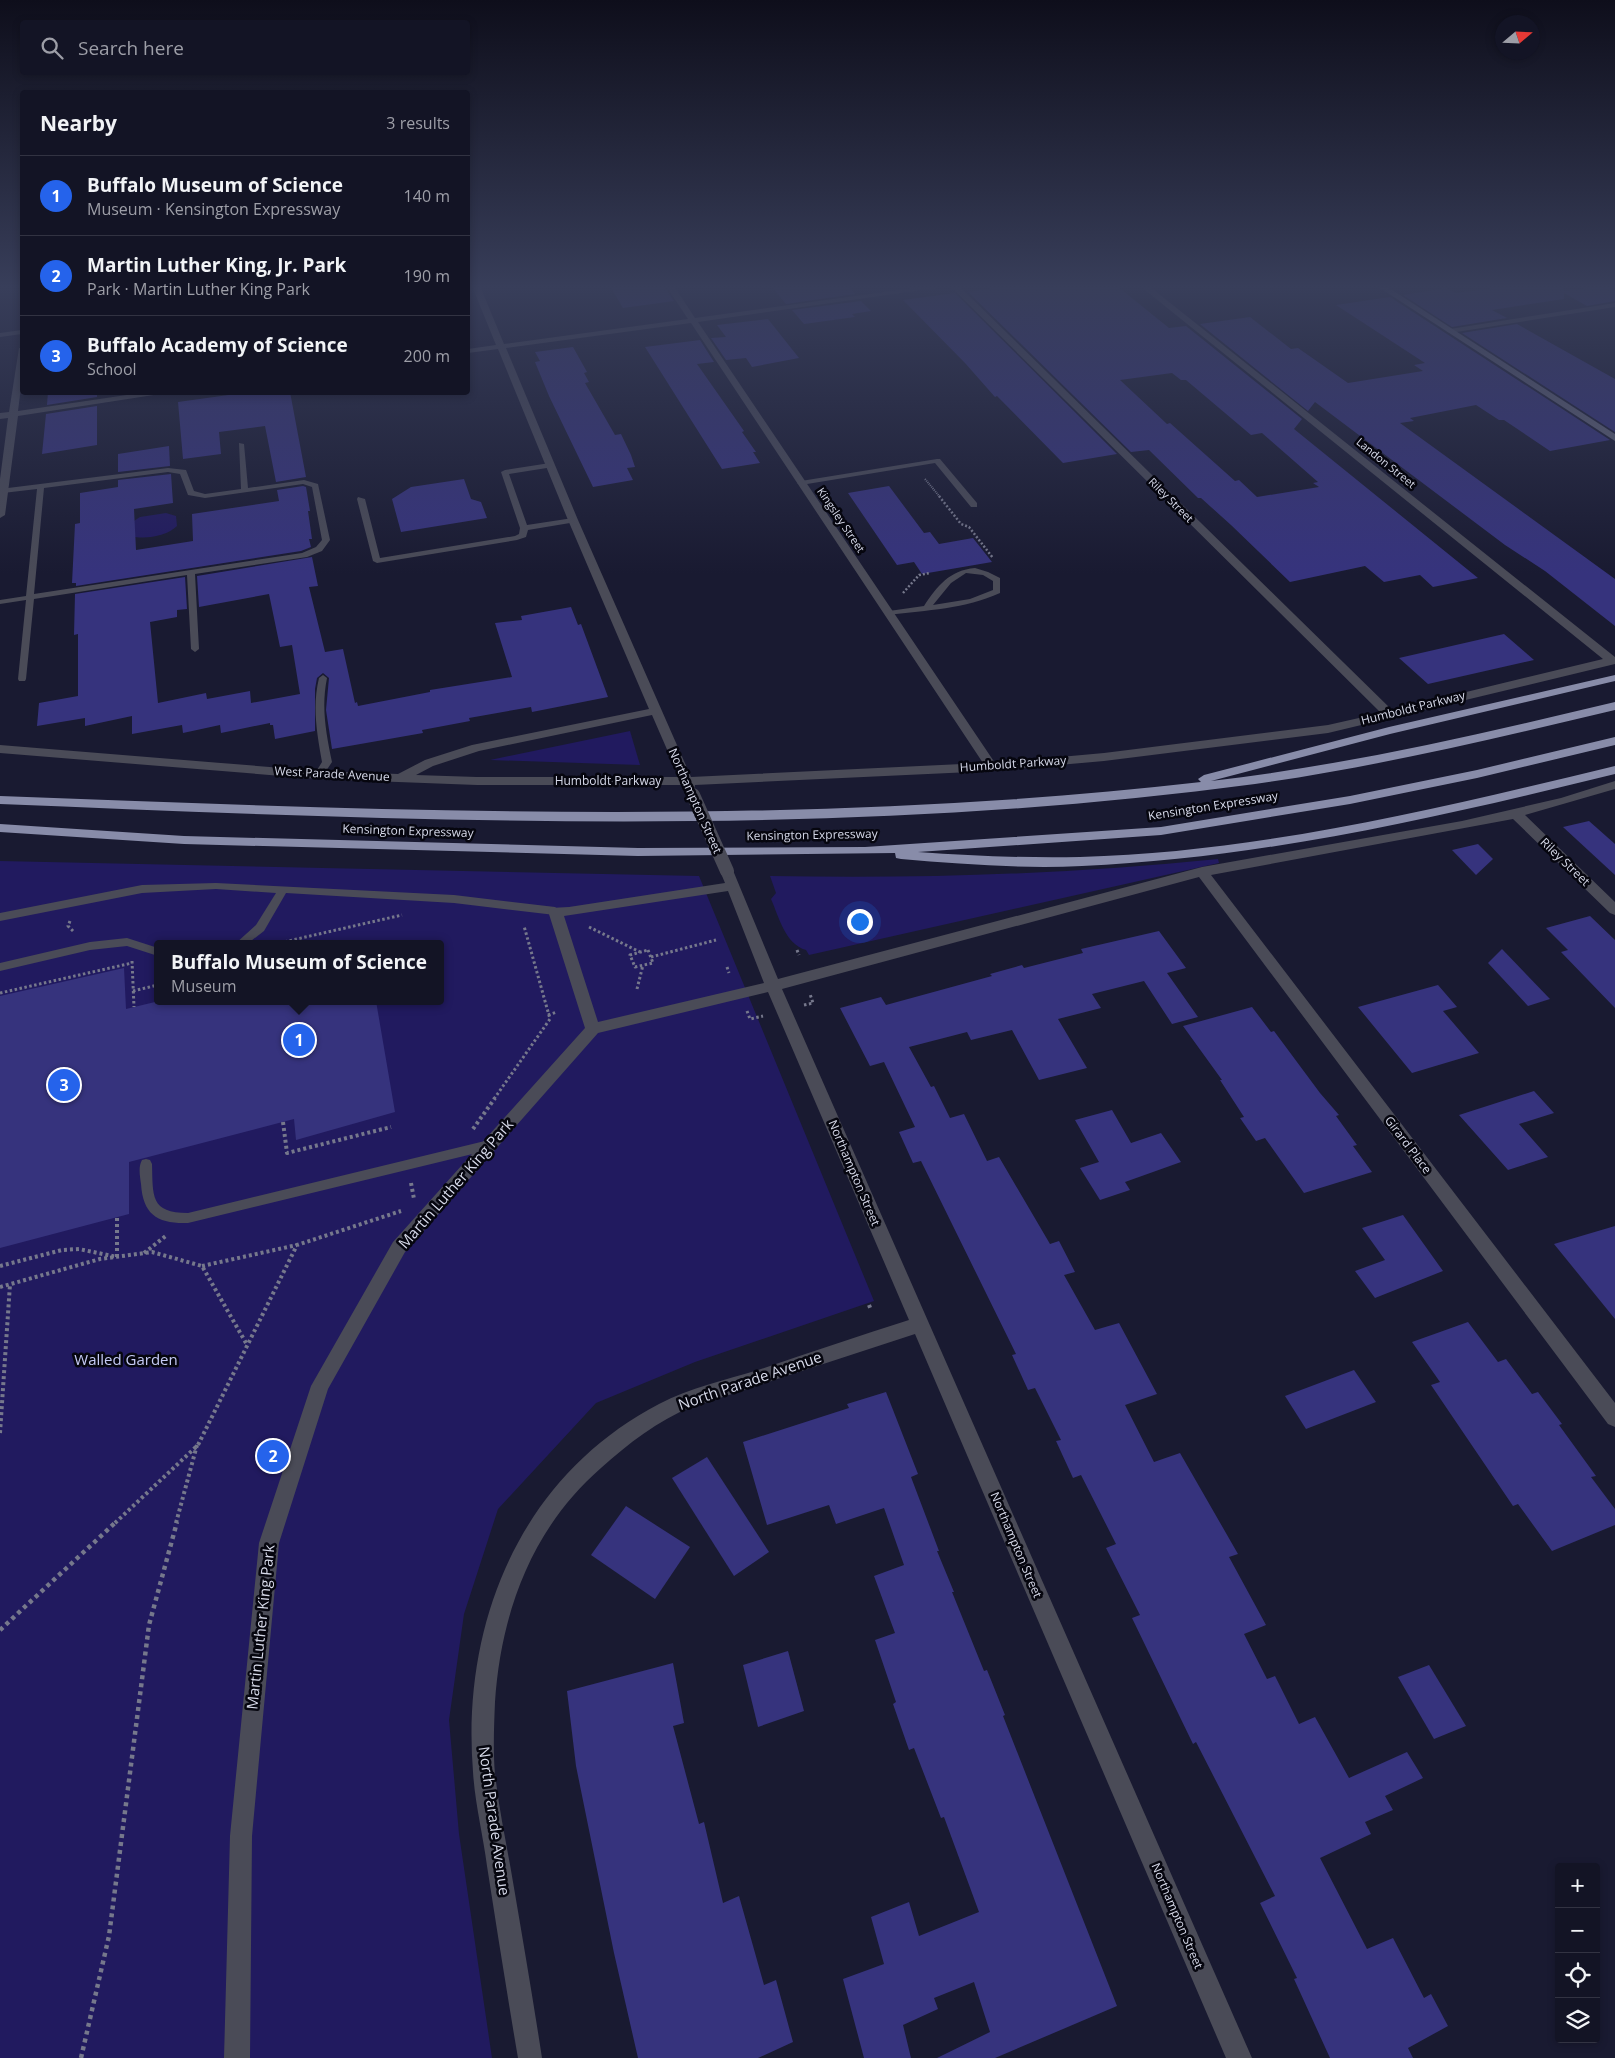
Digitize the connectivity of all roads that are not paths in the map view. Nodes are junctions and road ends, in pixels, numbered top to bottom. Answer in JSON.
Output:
{"nodes":[{"id":1,"x":18,"y":382,"type":"edge"},
{"id":2,"x":516,"y":382,"type":"edge"},
{"id":3,"x":734,"y":382,"type":"edge"},
{"id":4,"x":1052,"y":382,"type":"edge"},
{"id":5,"x":1264,"y":382,"type":"edge"},
{"id":6,"x":1529,"y":382,"type":"edge"},
{"id":7,"x":149,"y":395,"type":"edge"},
{"id":8,"x":14,"y":414,"type":"junction"},
{"id":9,"x":0,"y":416,"type":"edge"},
{"id":10,"x":1615,"y":438,"type":"edge"},
{"id":11,"x":241,"y":444,"type":"dead end"},
{"id":12,"x":550,"y":465,"type":"junction"},
{"id":13,"x":801,"y":483,"type":"junction"},
{"id":14,"x":41,"y":486,"type":"junction"},
{"id":15,"x":3,"y":491,"type":"junction"},
{"id":16,"x":245,"y":491,"type":"junction"},
{"id":17,"x":361,"y":499,"type":"dead end"},
{"id":18,"x":974,"y":505,"type":"dead end"},
{"id":19,"x":0,"y":510,"type":"edge"},
{"id":20,"x":573,"y":520,"type":"junction"},
{"id":21,"x":524,"y":528,"type":"junction"},
{"id":22,"x":191,"y":572,"type":"junction"},
{"id":23,"x":29,"y":597,"type":"junction"},
{"id":24,"x":0,"y":602,"type":"edge"},
{"id":25,"x":927,"y":608,"type":"junction"},
{"id":26,"x":889,"y":613,"type":"junction"},
{"id":27,"x":195,"y":649,"type":"dead end"},
{"id":28,"x":1613,"y":660,"type":"edge"},
{"id":29,"x":323,"y":678,"type":"dead end"},
{"id":30,"x":1615,"y":678,"type":"edge"},
{"id":31,"x":22,"y":679,"type":"dead end"},
{"id":32,"x":1615,"y":706,"type":"edge"},
{"id":33,"x":656,"y":711,"type":"junction"},
{"id":34,"x":1388,"y":713,"type":"junction"},
{"id":35,"x":1615,"y":741,"type":"edge"},
{"id":36,"x":0,"y":749,"type":"edge"},
{"id":37,"x":992,"y":767,"type":"junction"},
{"id":38,"x":1615,"y":770,"type":"edge"},
{"id":39,"x":319,"y":775,"type":"junction"},
{"id":40,"x":400,"y":778,"type":"junction"},
{"id":41,"x":687,"y":782,"type":"junction"},
{"id":42,"x":1615,"y":785,"type":"edge"},
{"id":43,"x":0,"y":790,"type":"edge"},
{"id":44,"x":1149,"y":793,"type":"junction"},
{"id":45,"x":0,"y":800,"type":"edge"},
{"id":46,"x":94,"y":802,"type":"junction"},
{"id":47,"x":1515,"y":813,"type":"junction"},
{"id":48,"x":0,"y":828,"type":"edge"},
{"id":49,"x":865,"y":850,"type":"junction"},
{"id":50,"x":1202,"y":872,"type":"junction"},
{"id":51,"x":730,"y":879,"type":"junction"},
{"id":52,"x":284,"y":889,"type":"junction"},
{"id":53,"x":555,"y":910,"type":"junction"},
{"id":54,"x":1615,"y":910,"type":"edge"},
{"id":55,"x":0,"y":917,"type":"edge"},
{"id":56,"x":245,"y":940,"type":"edge"},
{"id":57,"x":154,"y":951,"type":"edge"},
{"id":58,"x":0,"y":967,"type":"edge"},
{"id":59,"x":773,"y":986,"type":"junction"},
{"id":60,"x":593,"y":1029,"type":"junction"},
{"id":61,"x":489,"y":1145,"type":"junction"},
{"id":62,"x":146,"y":1164,"type":"dead end"},
{"id":63,"x":920,"y":1324,"type":"junction"},
{"id":64,"x":1615,"y":1418,"type":"edge"},
{"id":65,"x":237,"y":2058,"type":"edge"},
{"id":66,"x":530,"y":2058,"type":"edge"},
{"id":67,"x":1239,"y":2058,"type":"edge"}],
"edges":[{"from":1,"to":8,"type":"street"},
{"from":2,"to":12,"type":"street","name":"Northampton Street"},
{"from":3,"to":13,"type":"street","name":"Kingsley Street"},
{"from":4,"to":34,"type":"street","name":"Riley Street"},
{"from":5,"to":28,"type":"street","name":"Landon Street"},
{"from":6,"to":10,"type":"street"},
{"from":7,"to":8,"type":"street"},
{"from":8,"to":9,"type":"street"},
{"from":8,"to":15,"type":"street"},
{"from":11,"to":16,"type":"lane"},
{"from":12,"to":20,"type":"street","name":"Northampton Street"},
{"from":12,"to":21,"type":"lane"},
{"from":13,"to":18,"type":"lane"},
{"from":13,"to":26,"type":"street","name":"Kingsley Street"},
{"from":14,"to":15,"type":"lane"},
{"from":14,"to":16,"type":"lane"},
{"from":14,"to":23,"type":"lane"},
{"from":15,"to":19,"type":"street"},
{"from":16,"to":22,"type":"lane"},
{"from":17,"to":21,"type":"lane"},
{"from":20,"to":21,"type":"lane"},
{"from":20,"to":33,"type":"street","name":"Northampton Street"},
{"from":22,"to":23,"type":"lane"},
{"from":22,"to":27,"type":"lane"},
{"from":23,"to":24,"type":"lane"},
{"from":23,"to":31,"type":"lane"},
{"from":25,"to":25,"type":"lane"},
{"from":25,"to":26,"type":"lane"},
{"from":26,"to":37,"type":"street","name":"Kingsley Street"},
{"from":28,"to":34,"type":"street","name":"Humboldt Parkway"},
{"from":29,"to":39,"type":"lane"},
{"from":30,"to":44,"type":"highway"},
{"from":32,"to":44,"type":"highway","name":"Kensington Expressway"},
{"from":33,"to":40,"type":"street","name":"West Parade Avenue"},
{"from":33,"to":41,"type":"street","name":"Northampton Street"},
{"from":34,"to":37,"type":"street","name":"Humboldt Parkway"},
{"from":35,"to":49,"type":"highway","name":"Kensington Expressway"},
{"from":36,"to":39,"type":"street","name":"West Parade Avenue"},
{"from":37,"to":41,"type":"street","name":"Humboldt Parkway"},
{"from":38,"to":49,"type":"highway"},
{"from":39,"to":40,"type":"street","name":"West Parade Avenue"},
{"from":40,"to":41,"type":"street","name":"Humboldt Parkway"},
{"from":41,"to":51,"type":"street","name":"Northampton Street","bridge":true},
{"from":42,"to":47,"type":"street"},
{"from":43,"to":46,"type":"highway"},
{"from":44,"to":46,"type":"highway","name":"Kensington Expressway"},
{"from":45,"to":46,"type":"highway","name":"Kensington Expressway"},
{"from":47,"to":50,"type":"street"},
{"from":47,"to":54,"type":"street","name":"Riley Street"},
{"from":48,"to":49,"type":"highway","name":"Kensington Expressway"},
{"from":50,"to":59,"type":"street"},
{"from":50,"to":64,"type":"street","name":"Girard Place"},
{"from":51,"to":53,"type":"street"},
{"from":51,"to":59,"type":"street","name":"Northampton Street"},
{"from":52,"to":53,"type":"lane"},
{"from":52,"to":55,"type":"lane"},
{"from":52,"to":56,"type":"lane"},
{"from":53,"to":60,"type":"street"},
{"from":57,"to":58,"type":"lane"},
{"from":59,"to":60,"type":"street"},
{"from":59,"to":63,"type":"street","name":"Northampton Street"},
{"from":60,"to":61,"type":"street","name":"Martin Luther King Park"},
{"from":61,"to":62,"type":"lane"},
{"from":61,"to":65,"type":"street","name":"Martin Luther King Park"},
{"from":63,"to":66,"type":"street","name":"North Parade Avenue"},
{"from":63,"to":67,"type":"street","name":"Northampton Street"}]}
